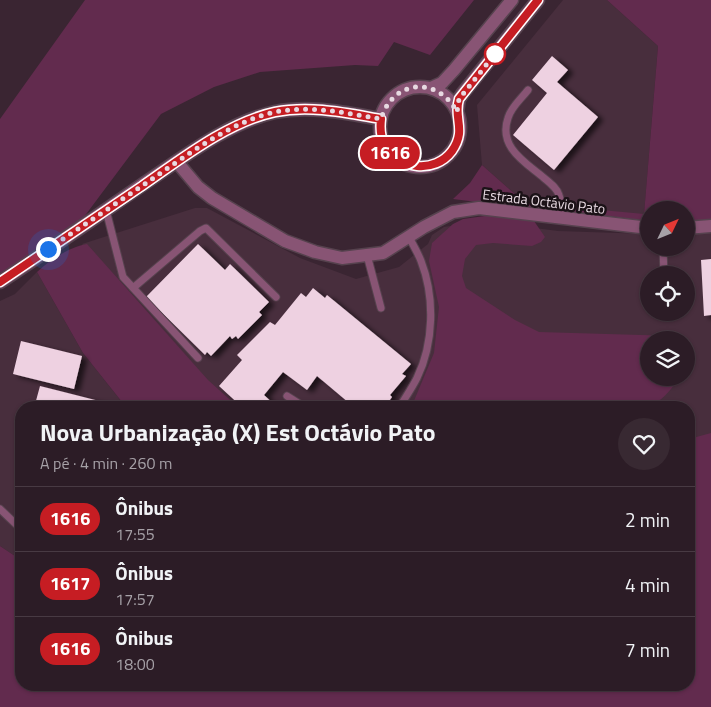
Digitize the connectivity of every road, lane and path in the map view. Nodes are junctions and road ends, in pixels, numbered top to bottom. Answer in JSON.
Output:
{"nodes":[{"id":1,"x":512,"y":0,"type":"edge"},
{"id":2,"x":538,"y":0,"type":"edge"},
{"id":3,"x":431,"y":88,"type":"junction"},
{"id":4,"x":528,"y":90,"type":"dead end"},
{"id":5,"x":457,"y":112,"type":"junction"},
{"id":6,"x":381,"y":119,"type":"junction"},
{"id":7,"x":177,"y":162,"type":"junction"},
{"id":8,"x":106,"y":210,"type":"junction"},
{"id":9,"x":560,"y":218,"type":"junction"},
{"id":10,"x":711,"y":226,"type":"edge"},
{"id":11,"x":640,"y":227,"type":"edge"},
{"id":12,"x":695,"y":227,"type":"edge"},
{"id":13,"x":409,"y":236,"type":"junction"},
{"id":14,"x":367,"y":255,"type":"junction"},
{"id":15,"x":0,"y":282,"type":"edge"},
{"id":16,"x":133,"y":288,"type":"junction"},
{"id":17,"x":276,"y":297,"type":"dead end"},
{"id":18,"x":381,"y":308,"type":"dead end"},
{"id":19,"x":198,"y":358,"type":"dead end"},
{"id":20,"x":287,"y":396,"type":"dead end"},
{"id":21,"x":295,"y":401,"type":"edge"},
{"id":22,"x":403,"y":401,"type":"edge"},
{"id":23,"x":0,"y":510,"type":"edge"},
{"id":24,"x":15,"y":524,"type":"edge"}],
"edges":[{"from":1,"to":3,"type":"street"},
{"from":2,"to":5,"type":"street"},
{"from":3,"to":5,"type":"street"},
{"from":3,"to":6,"type":"street"},
{"from":4,"to":9,"type":"lane"},
{"from":5,"to":6,"type":"street"},
{"from":6,"to":7,"type":"street"},
{"from":7,"to":8,"type":"street"},
{"from":7,"to":14,"type":"street","name":"Estrada Octávio Pato"},
{"from":8,"to":15,"type":"street"},
{"from":8,"to":16,"type":"lane"},
{"from":9,"to":11,"type":"street","name":"Estrada Octávio Pato"},
{"from":9,"to":13,"type":"street","name":"Estrada Octávio Pato"},
{"from":10,"to":12,"type":"street"},
{"from":13,"to":14,"type":"street","name":"Estrada Octávio Pato"},
{"from":13,"to":22,"type":"lane"},
{"from":14,"to":18,"type":"lane"},
{"from":16,"to":17,"type":"lane"},
{"from":16,"to":19,"type":"lane"},
{"from":20,"to":21,"type":"lane"},
{"from":23,"to":24,"type":"lane"}]}
